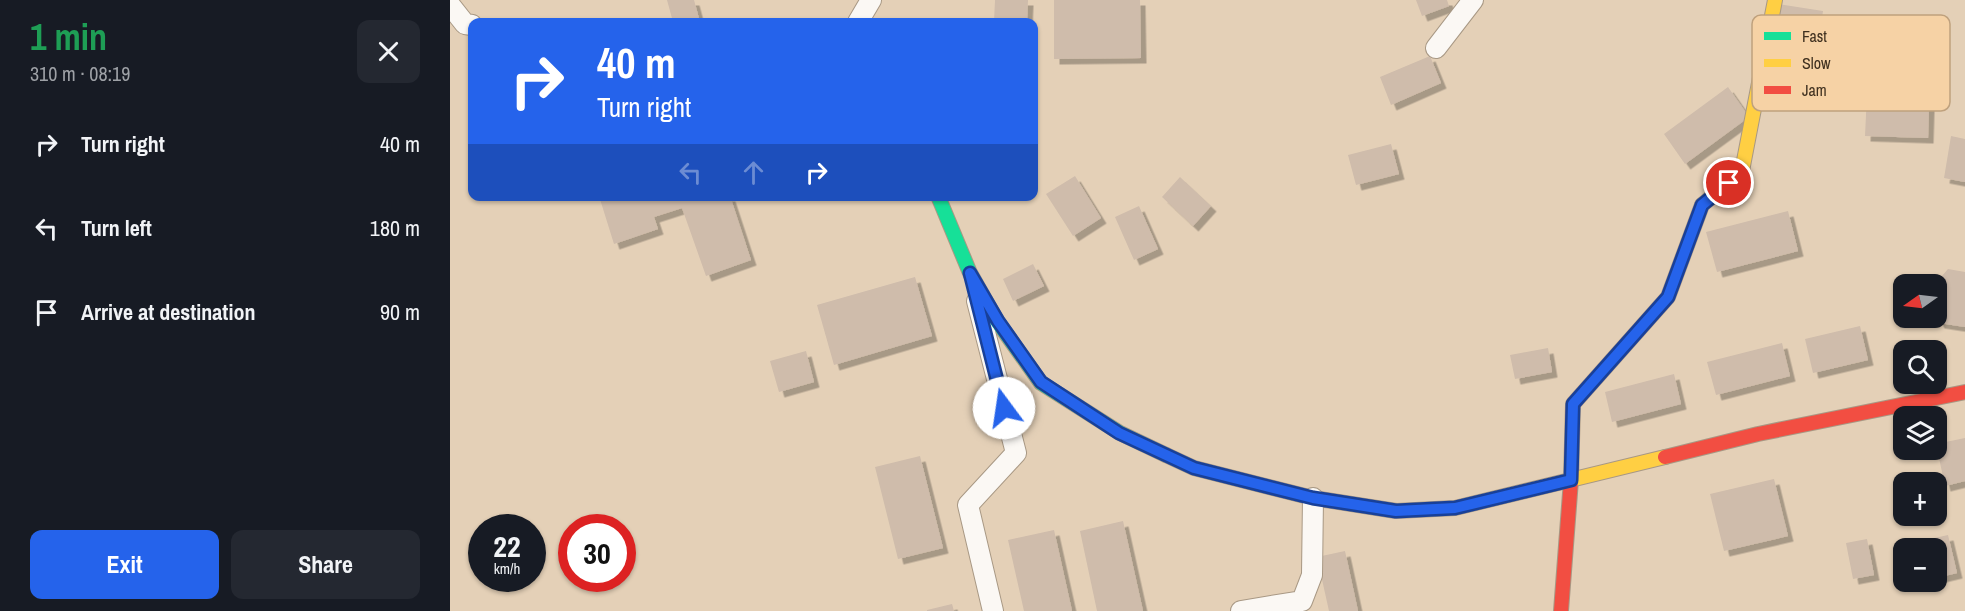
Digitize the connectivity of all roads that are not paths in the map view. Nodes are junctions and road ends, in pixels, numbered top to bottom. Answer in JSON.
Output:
{"nodes":[{"id":1,"x":871,"y":0,"type":"edge"},
{"id":2,"x":1473,"y":0,"type":"edge"},
{"id":3,"x":1775,"y":0,"type":"edge"},
{"id":4,"x":450,"y":5,"type":"edge"},
{"id":5,"x":1772,"y":15,"type":"edge"},
{"id":6,"x":860,"y":18,"type":"edge"},
{"id":7,"x":468,"y":24,"type":"edge"},
{"id":8,"x":1436,"y":48,"type":"dead end"},
{"id":9,"x":1754,"y":111,"type":"edge"},
{"id":10,"x":940,"y":201,"type":"edge"},
{"id":11,"x":970,"y":273,"type":"junction"},
{"id":12,"x":1965,"y":392,"type":"edge"},
{"id":13,"x":1571,"y":480,"type":"junction"},
{"id":14,"x":1313,"y":498,"type":"junction"},
{"id":15,"x":993,"y":611,"type":"edge"},
{"id":16,"x":1241,"y":611,"type":"edge"},
{"id":17,"x":1561,"y":611,"type":"edge"}],
"edges":[{"from":1,"to":6,"type":"street"},
{"from":2,"to":8,"type":"street"},
{"from":3,"to":5,"type":"street"},
{"from":4,"to":7,"type":"street"},
{"from":9,"to":13,"type":"street"},
{"from":10,"to":11,"type":"street"},
{"from":11,"to":14,"type":"street"},
{"from":11,"to":15,"type":"street"},
{"from":12,"to":13,"type":"street"},
{"from":13,"to":14,"type":"street"},
{"from":13,"to":17,"type":"street"},
{"from":14,"to":16,"type":"street"}]}
